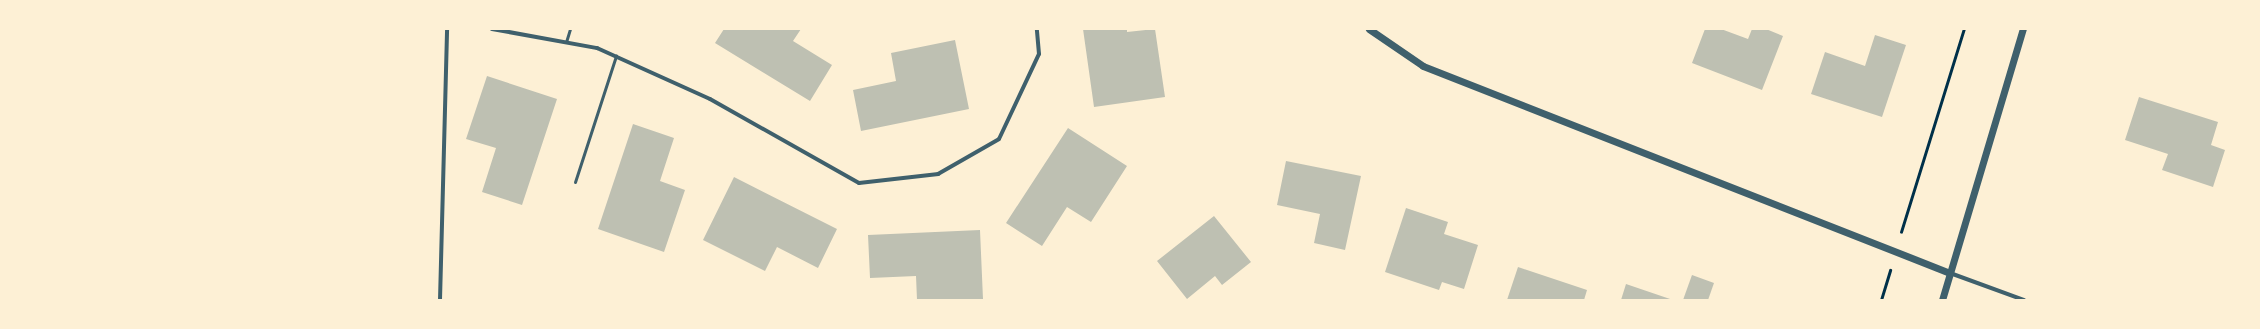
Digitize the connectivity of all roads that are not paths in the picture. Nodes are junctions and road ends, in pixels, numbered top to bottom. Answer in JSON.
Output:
{"nodes":[{"id":1,"x":447,"y":29,"type":"edge"},
{"id":2,"x":492,"y":29,"type":"edge"},
{"id":3,"x":570,"y":29,"type":"edge"},
{"id":4,"x":1037,"y":29,"type":"edge"},
{"id":5,"x":1369,"y":29,"type":"edge"},
{"id":6,"x":2023,"y":29,"type":"edge"},
{"id":7,"x":566,"y":42,"type":"junction"},
{"id":8,"x":616,"y":56,"type":"junction"},
{"id":9,"x":575,"y":182,"type":"dead end"},
{"id":10,"x":1950,"y":273,"type":"junction"},
{"id":11,"x":440,"y":300,"type":"edge"},
{"id":12,"x":1942,"y":300,"type":"edge"},
{"id":13,"x":2024,"y":300,"type":"edge"}],
"edges":[{"from":1,"to":11,"type":"street"},
{"from":2,"to":7,"type":"street"},
{"from":3,"to":7,"type":"lane"},
{"from":4,"to":8,"type":"street"},
{"from":5,"to":10,"type":"street"},
{"from":6,"to":10,"type":"street"},
{"from":7,"to":8,"type":"street"},
{"from":8,"to":9,"type":"lane"},
{"from":10,"to":12,"type":"street"},
{"from":10,"to":13,"type":"street"}]}
